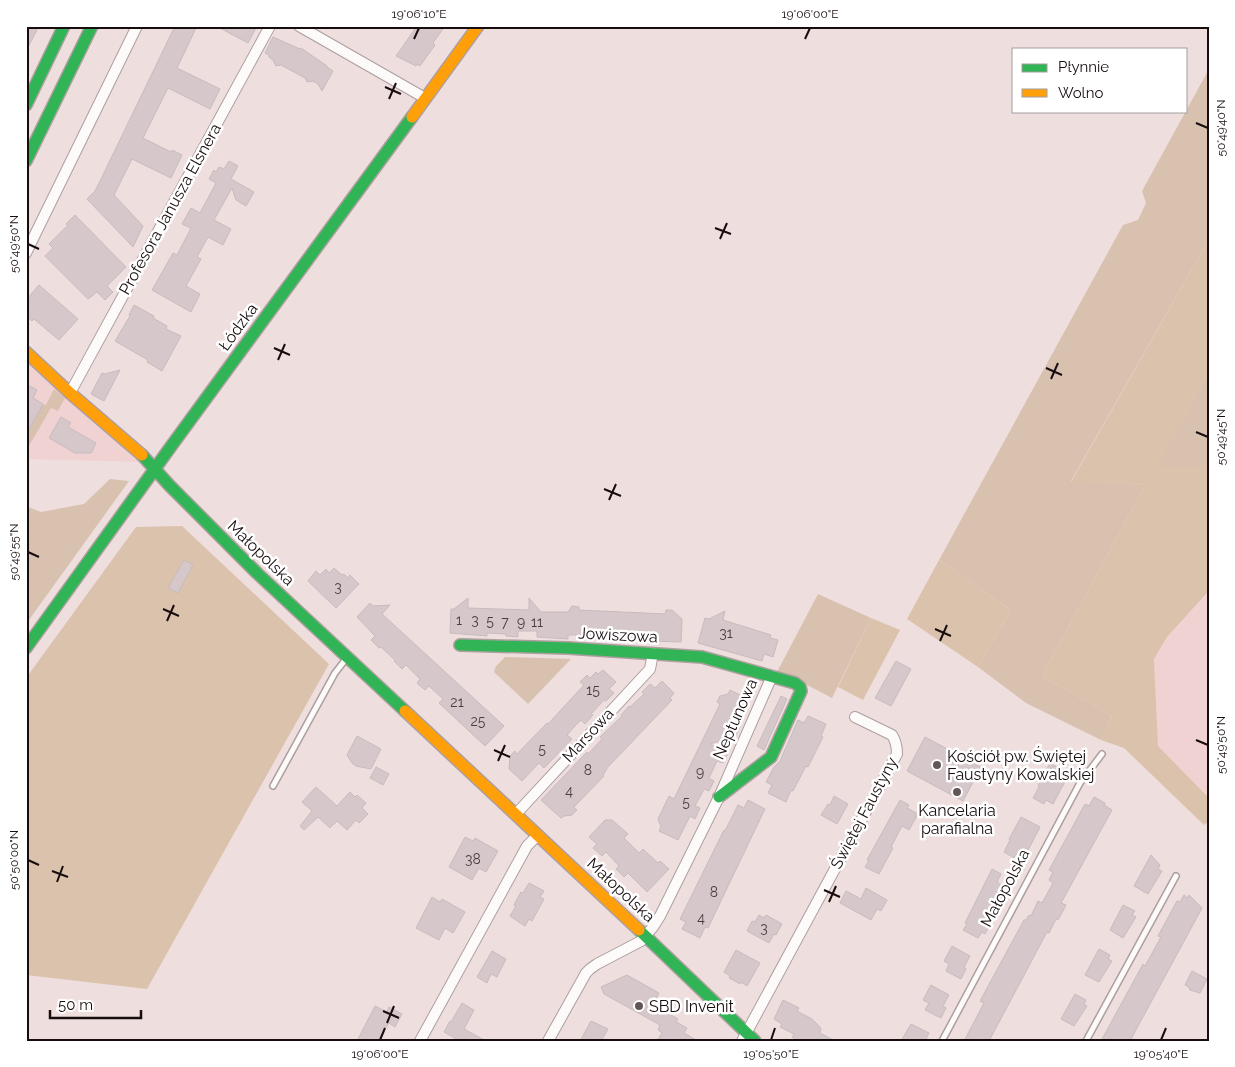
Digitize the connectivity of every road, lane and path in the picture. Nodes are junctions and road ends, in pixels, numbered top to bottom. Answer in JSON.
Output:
{"nodes":[{"id":1,"x":64,"y":26,"type":"edge"},
{"id":2,"x":92,"y":26,"type":"edge"},
{"id":3,"x":136,"y":26,"type":"edge"},
{"id":4,"x":270,"y":26,"type":"edge"},
{"id":5,"x":299,"y":26,"type":"edge"},
{"id":6,"x":478,"y":26,"type":"edge"},
{"id":7,"x":310,"y":29,"type":"edge"},
{"id":8,"x":425,"y":98,"type":"junction"},
{"id":9,"x":26,"y":105,"type":"edge"},
{"id":10,"x":26,"y":161,"type":"edge"},
{"id":11,"x":26,"y":253,"type":"edge"},
{"id":12,"x":26,"y":352,"type":"edge"},
{"id":13,"x":70,"y":393,"type":"junction"},
{"id":14,"x":156,"y":468,"type":"junction"},
{"id":15,"x":460,"y":645,"type":"dead end"},
{"id":16,"x":26,"y":648,"type":"edge"},
{"id":17,"x":653,"y":653,"type":"junction"},
{"id":18,"x":348,"y":657,"type":"junction"},
{"id":19,"x":772,"y":676,"type":"junction"},
{"id":20,"x":855,"y":717,"type":"dead end"},
{"id":21,"x":1102,"y":754,"type":"dead end"},
{"id":22,"x":273,"y":786,"type":"dead end"},
{"id":23,"x":719,"y":797,"type":"junction"},
{"id":24,"x":516,"y":814,"type":"junction"},
{"id":25,"x":538,"y":835,"type":"junction"},
{"id":26,"x":1176,"y":876,"type":"dead end"},
{"id":27,"x":646,"y":936,"type":"junction"},
{"id":28,"x":748,"y":1038,"type":"edge"},
{"id":29,"x":420,"y":1041,"type":"edge"},
{"id":30,"x":548,"y":1041,"type":"edge"},
{"id":31,"x":942,"y":1041,"type":"edge"},
{"id":32,"x":1086,"y":1041,"type":"edge"}],
"edges":[{"from":1,"to":9,"type":"street"},
{"from":2,"to":10,"type":"street"},
{"from":3,"to":11,"type":"street"},
{"from":4,"to":13,"type":"street","name":"Profesora Janusza Elsnera"},
{"from":5,"to":7,"type":"street"},
{"from":6,"to":8,"type":"street","name":"Łódzka"},
{"from":7,"to":8,"type":"street"},
{"from":8,"to":14,"type":"street","name":"Łódzka"},
{"from":12,"to":13,"type":"street","name":"Małopolska"},
{"from":13,"to":14,"type":"street","name":"Małopolska"},
{"from":14,"to":16,"type":"street","name":"Łódzka"},
{"from":14,"to":18,"type":"street","name":"Małopolska"},
{"from":15,"to":17,"type":"street","name":"Jowiszowa"},
{"from":17,"to":19,"type":"street","name":"Jowiszowa"},
{"from":17,"to":24,"type":"street","name":"Marsowa"},
{"from":18,"to":22,"type":"lane"},
{"from":18,"to":24,"type":"street","name":"Małopolska"},
{"from":19,"to":23,"type":"street","name":"Neptunowa"},
{"from":19,"to":23,"type":"street","name":"Neptunowa"},
{"from":20,"to":28,"type":"street","name":"Świętej Faustyny"},
{"from":21,"to":31,"type":"lane","name":"Małopolska"},
{"from":23,"to":27,"type":"street","name":"Neptunowa"},
{"from":24,"to":25,"type":"street","name":"Małopolska"},
{"from":25,"to":27,"type":"street","name":"Małopolska"},
{"from":25,"to":29,"type":"street"},
{"from":26,"to":32,"type":"lane"},
{"from":27,"to":28,"type":"street","name":"Małopolska"},
{"from":27,"to":30,"type":"street","name":"Neptunowa"}]}
